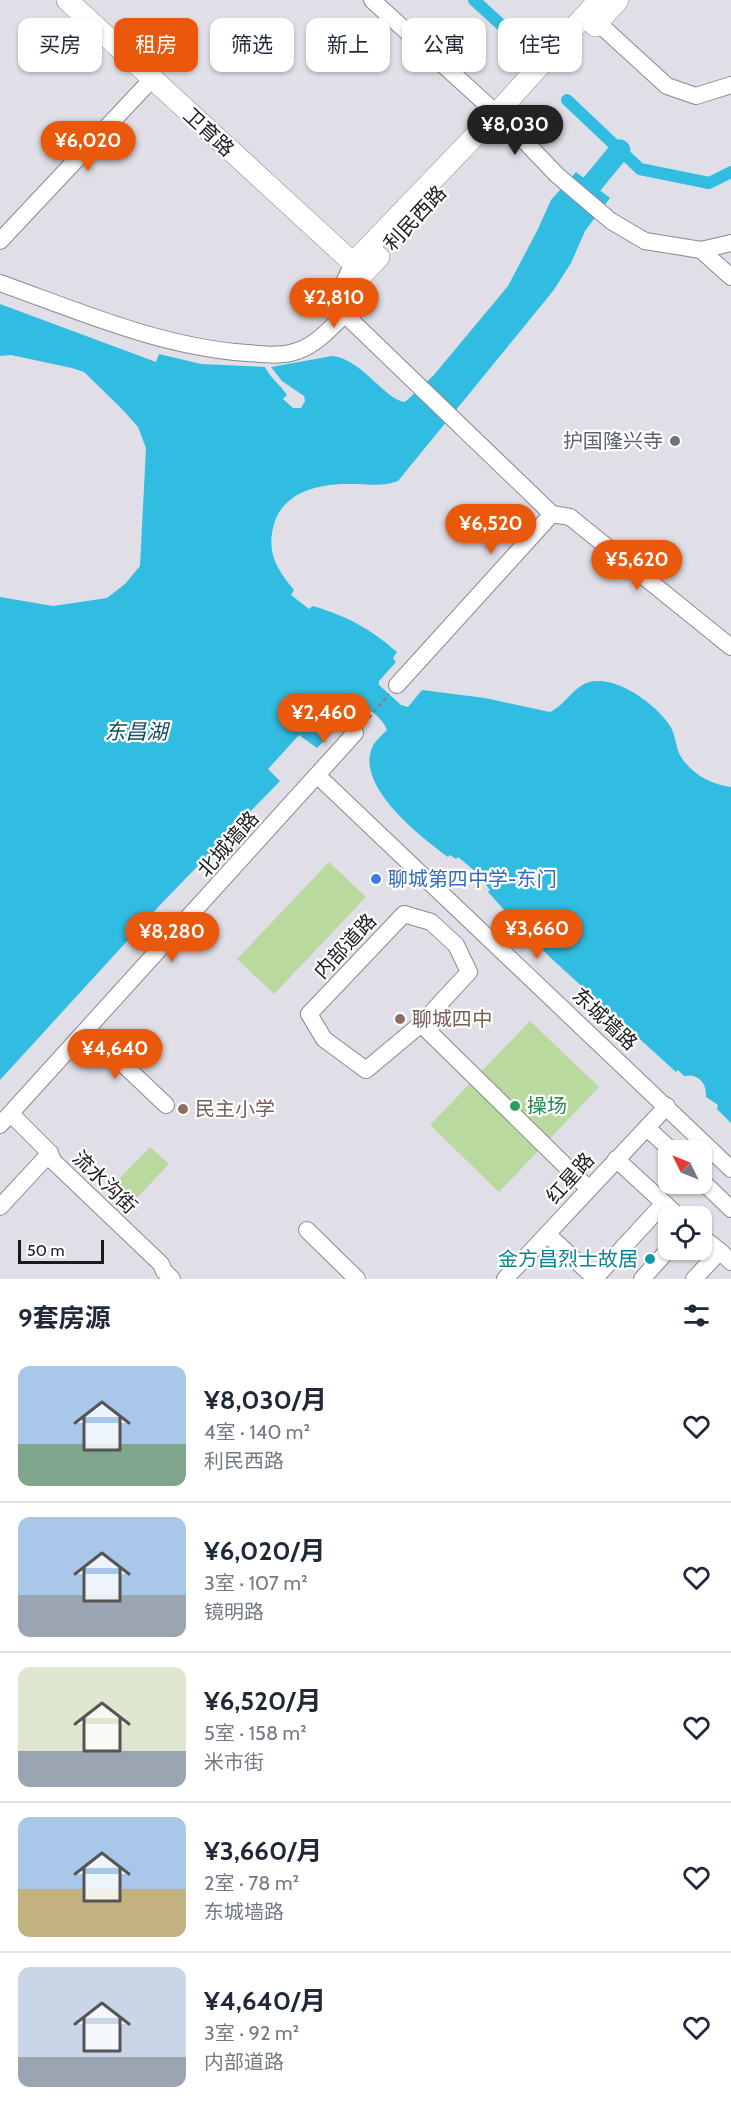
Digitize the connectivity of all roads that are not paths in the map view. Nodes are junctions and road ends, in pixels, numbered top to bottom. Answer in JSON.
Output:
{"nodes":[{"id":1,"x":66,"y":0,"type":"edge"},
{"id":2,"x":84,"y":0,"type":"edge"},
{"id":3,"x":372,"y":0,"type":"edge"},
{"id":4,"x":618,"y":0,"type":"edge"},
{"id":5,"x":591,"y":8,"type":"edge"},
{"id":6,"x":152,"y":79,"type":"junction"},
{"id":7,"x":731,"y":85,"type":"edge"},
{"id":8,"x":501,"y":118,"type":"junction"},
{"id":9,"x":0,"y":241,"type":"edge"},
{"id":10,"x":731,"y":243,"type":"edge"},
{"id":11,"x":701,"y":250,"type":"junction"},
{"id":12,"x":357,"y":259,"type":"junction"},
{"id":13,"x":731,"y":277,"type":"edge"},
{"id":14,"x":0,"y":283,"type":"edge"},
{"id":15,"x":339,"y":310,"type":"junction"},
{"id":16,"x":552,"y":514,"type":"junction"},
{"id":17,"x":731,"y":647,"type":"edge"},
{"id":18,"x":397,"y":685,"type":"road end"},
{"id":19,"x":355,"y":733,"type":"road end"},
{"id":20,"x":318,"y":776,"type":"junction"},
{"id":21,"x":420,"y":1024,"type":"junction"},
{"id":22,"x":87,"y":1030,"type":"junction"},
{"id":23,"x":166,"y":1105,"type":"dead end"},
{"id":24,"x":667,"y":1106,"type":"junction"},
{"id":25,"x":5,"y":1120,"type":"edge"},
{"id":26,"x":647,"y":1128,"type":"junction"},
{"id":27,"x":660,"y":1140,"type":"edge"},
{"id":28,"x":50,"y":1153,"type":"junction"},
{"id":29,"x":616,"y":1159,"type":"junction"},
{"id":30,"x":731,"y":1169,"type":"edge"},
{"id":31,"x":590,"y":1189,"type":"junction"},
{"id":32,"x":712,"y":1191,"type":"edge"},
{"id":33,"x":664,"y":1203,"type":"junction"},
{"id":34,"x":667,"y":1206,"type":"edge"},
{"id":35,"x":0,"y":1207,"type":"edge"},
{"id":36,"x":731,"y":1209,"type":"edge"},
{"id":37,"x":307,"y":1230,"type":"dead end"},
{"id":38,"x":547,"y":1234,"type":"junction"},
{"id":39,"x":712,"y":1246,"type":"edge"},
{"id":40,"x":725,"y":1257,"type":"edge"},
{"id":41,"x":659,"y":1260,"type":"edge"},
{"id":42,"x":172,"y":1279,"type":"edge"},
{"id":43,"x":357,"y":1279,"type":"edge"},
{"id":44,"x":505,"y":1279,"type":"edge"},
{"id":45,"x":595,"y":1279,"type":"edge"},
{"id":46,"x":642,"y":1279,"type":"edge"},
{"id":47,"x":694,"y":1279,"type":"edge"}],
"edges":[{"from":1,"to":6,"type":"main road","name":"卫育路"},
{"from":2,"to":12,"type":"main road","name":"卫育路"},
{"from":3,"to":8,"type":"street"},
{"from":4,"to":5,"type":"main road","name":"利民西路"},
{"from":5,"to":7,"type":"street"},
{"from":5,"to":8,"type":"main road","name":"利民西路"},
{"from":6,"to":9,"type":"street"},
{"from":6,"to":12,"type":"main road","name":"卫育路"},
{"from":8,"to":11,"type":"street"},
{"from":8,"to":12,"type":"main road","name":"利民西路"},
{"from":8,"to":15,"type":"main road","name":"利民西路"},
{"from":10,"to":11,"type":"street"},
{"from":11,"to":13,"type":"street"},
{"from":12,"to":15,"type":"street"},
{"from":14,"to":15,"type":"street"},
{"from":15,"to":16,"type":"street"},
{"from":16,"to":17,"type":"street"},
{"from":16,"to":18,"type":"street"},
{"from":19,"to":20,"type":"street","name":"北城墙路"},
{"from":20,"to":22,"type":"street","name":"北城墙路"},
{"from":20,"to":24,"type":"street","name":"东城墙路"},
{"from":21,"to":21,"type":"street","name":"内部道路"},
{"from":21,"to":31,"type":"street"},
{"from":22,"to":23,"type":"street"},
{"from":22,"to":25,"type":"street","name":"北城墙路"},
{"from":24,"to":26,"type":"street","name":"红星路"},
{"from":24,"to":30,"type":"street","name":"东城墙路"},
{"from":25,"to":28,"type":"street","name":"流水沟街"},
{"from":26,"to":27,"type":"street"},
{"from":26,"to":29,"type":"street","name":"红星路"},
{"from":28,"to":35,"type":"street"},
{"from":28,"to":42,"type":"street","name":"流水沟街"},
{"from":29,"to":31,"type":"street","name":"红星路"},
{"from":29,"to":33,"type":"street"},
{"from":31,"to":38,"type":"street","name":"红星路"},
{"from":32,"to":36,"type":"street"},
{"from":33,"to":34,"type":"street"},
{"from":33,"to":45,"type":"street"},
{"from":37,"to":43,"type":"street"},
{"from":38,"to":44,"type":"street","name":"红星路"},
{"from":38,"to":45,"type":"street"},
{"from":39,"to":40,"type":"street"},
{"from":40,"to":47,"type":"street"},
{"from":41,"to":46,"type":"street"}]}
